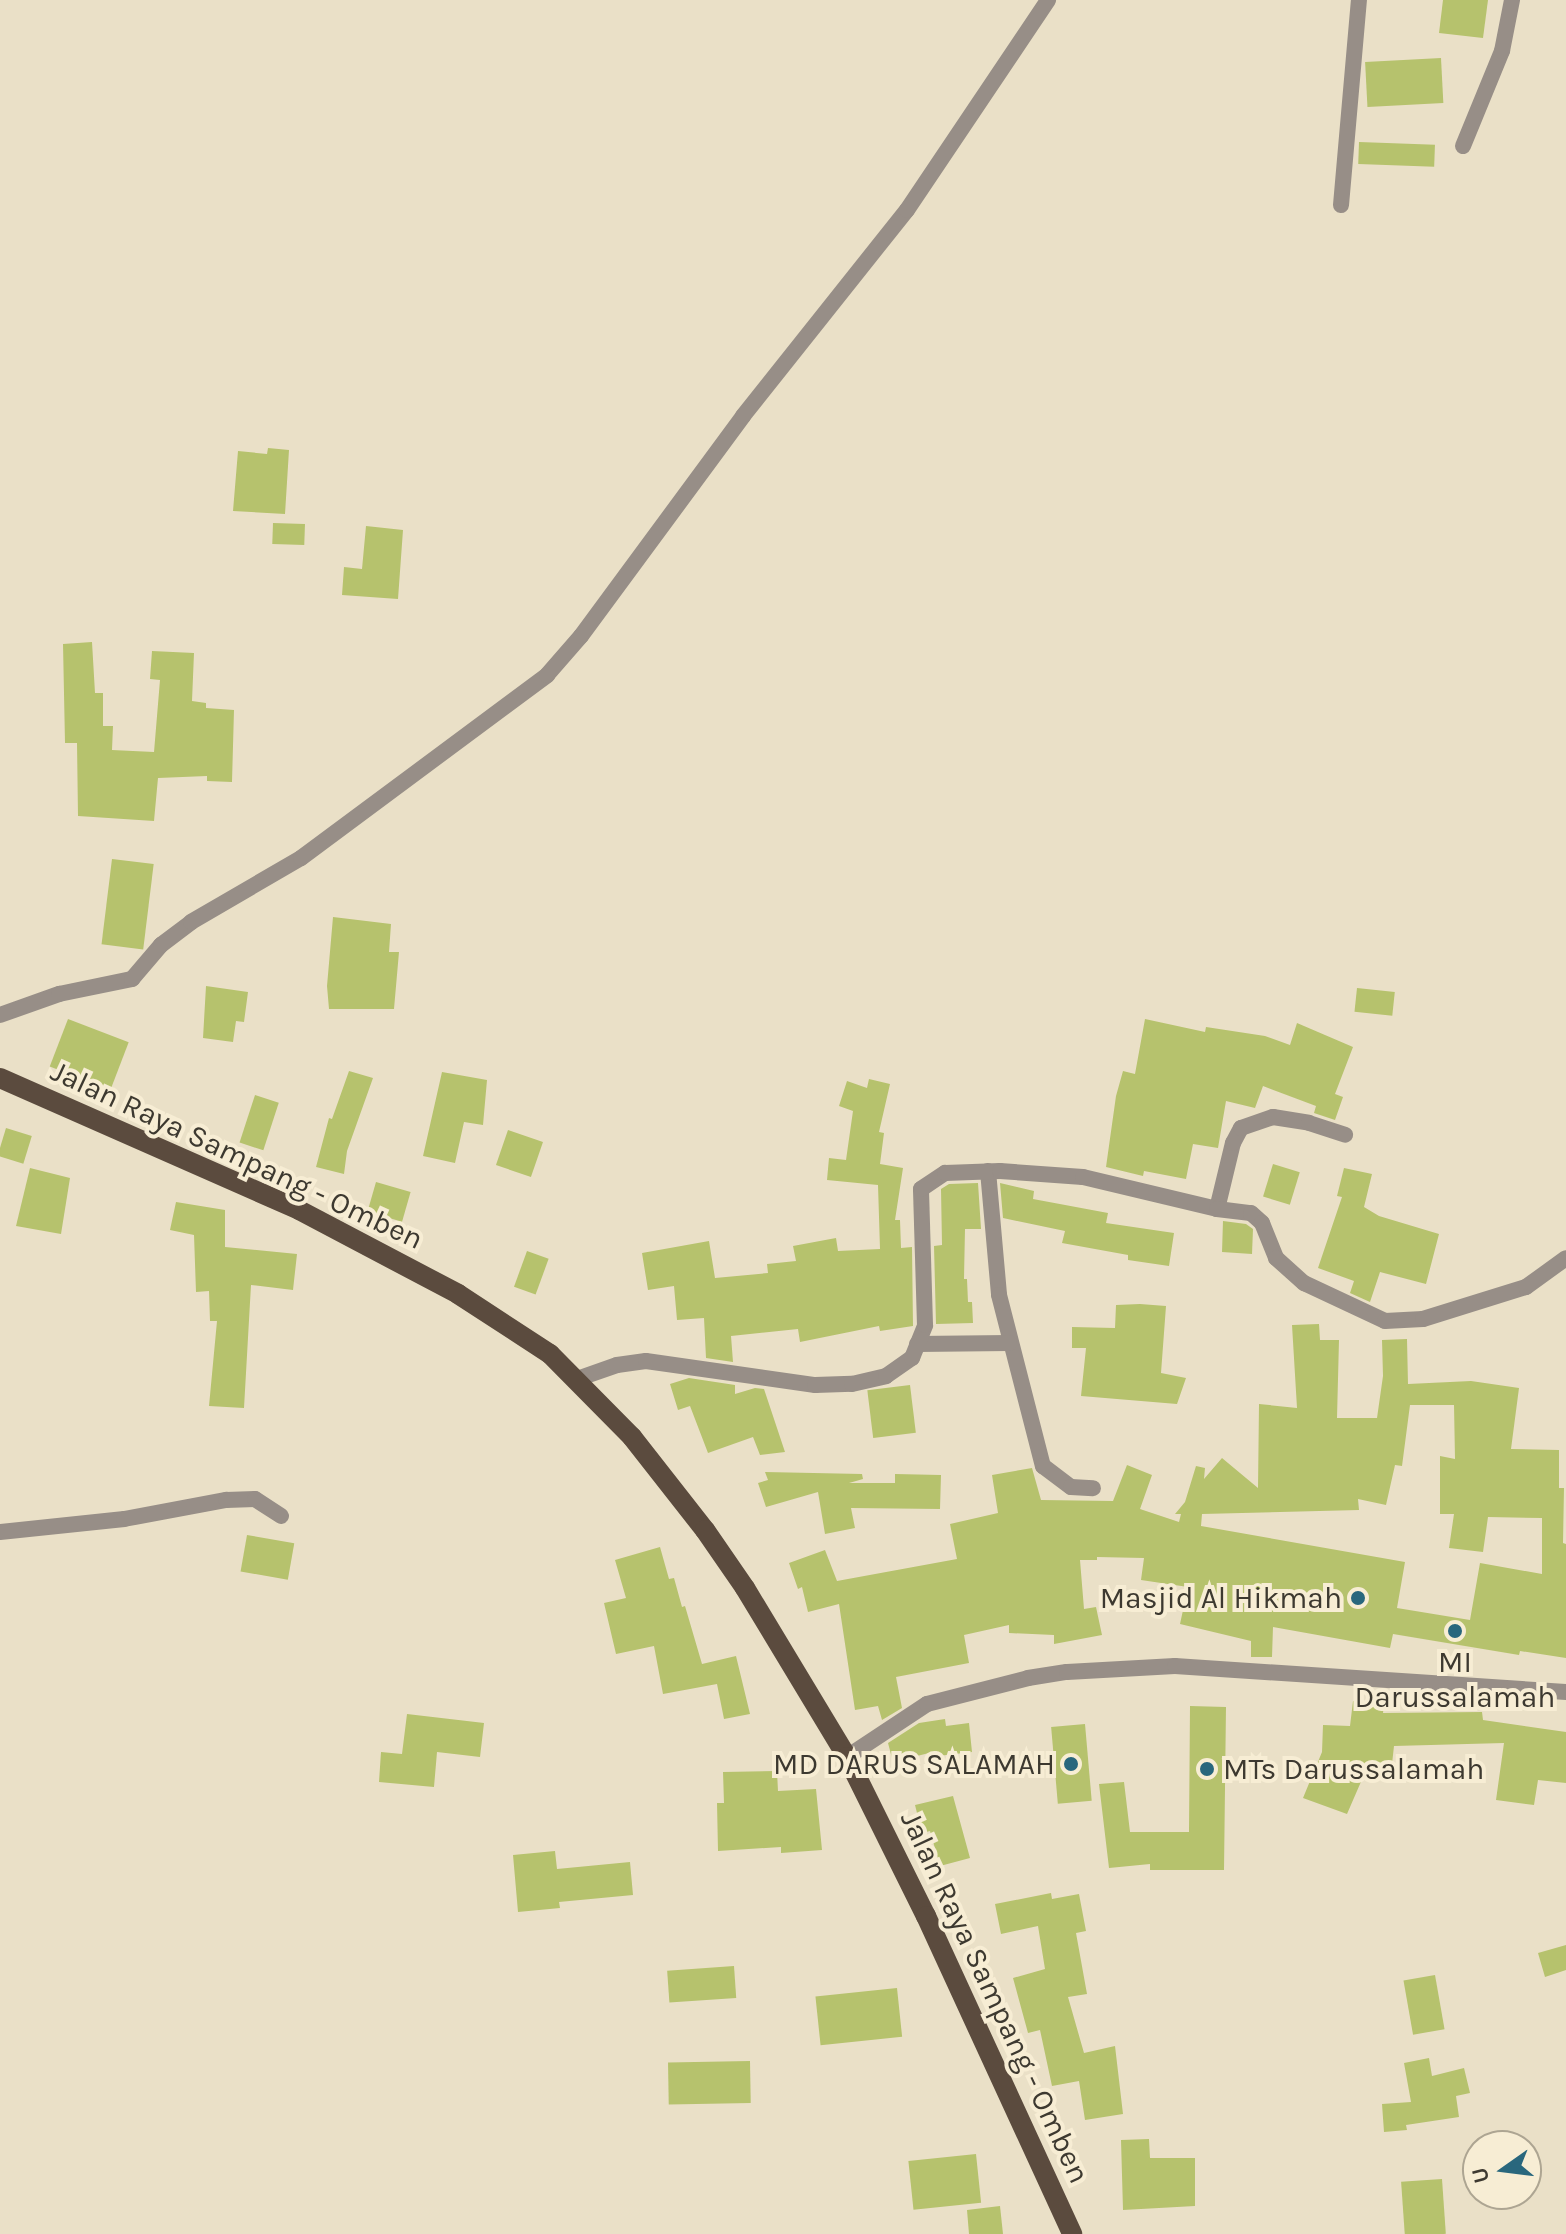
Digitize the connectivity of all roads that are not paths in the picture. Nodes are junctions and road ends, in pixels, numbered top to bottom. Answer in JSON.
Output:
{"nodes":[{"id":1,"x":1048,"y":0,"type":"edge"},
{"id":2,"x":1359,"y":0,"type":"edge"},
{"id":3,"x":1512,"y":0,"type":"edge"},
{"id":4,"x":1463,"y":146,"type":"dead end"},
{"id":5,"x":1341,"y":205,"type":"dead end"},
{"id":6,"x":0,"y":1015,"type":"edge"},
{"id":7,"x":0,"y":1078,"type":"edge"},
{"id":8,"x":1345,"y":1135,"type":"dead end"},
{"id":9,"x":988,"y":1171,"type":"junction"},
{"id":10,"x":1217,"y":1209,"type":"junction"},
{"id":11,"x":1566,"y":1258,"type":"edge"},
{"id":12,"x":1009,"y":1343,"type":"junction"},
{"id":13,"x":917,"y":1344,"type":"junction"},
{"id":14,"x":577,"y":1379,"type":"junction"},
{"id":15,"x":1093,"y":1488,"type":"dead end"},
{"id":16,"x":281,"y":1516,"type":"dead end"},
{"id":17,"x":0,"y":1532,"type":"edge"},
{"id":18,"x":1566,"y":1692,"type":"edge"},
{"id":19,"x":847,"y":1757,"type":"junction"},
{"id":20,"x":1072,"y":2234,"type":"edge"}],
"edges":[{"from":1,"to":6,"type":"street"},
{"from":2,"to":5,"type":"street"},
{"from":3,"to":4,"type":"street"},
{"from":7,"to":14,"type":"main road","name":"Jalan Raya Sampang - Omben"},
{"from":8,"to":10,"type":"street"},
{"from":9,"to":10,"type":"street"},
{"from":9,"to":12,"type":"street"},
{"from":9,"to":13,"type":"street"},
{"from":10,"to":11,"type":"street"},
{"from":12,"to":13,"type":"street"},
{"from":12,"to":15,"type":"street"},
{"from":13,"to":14,"type":"street"},
{"from":14,"to":19,"type":"main road","name":"Jalan Raya Sampang - Omben"},
{"from":16,"to":17,"type":"street"},
{"from":18,"to":19,"type":"street"},
{"from":19,"to":20,"type":"main road","name":"Jalan Raya Sampang - Omben"}]}
